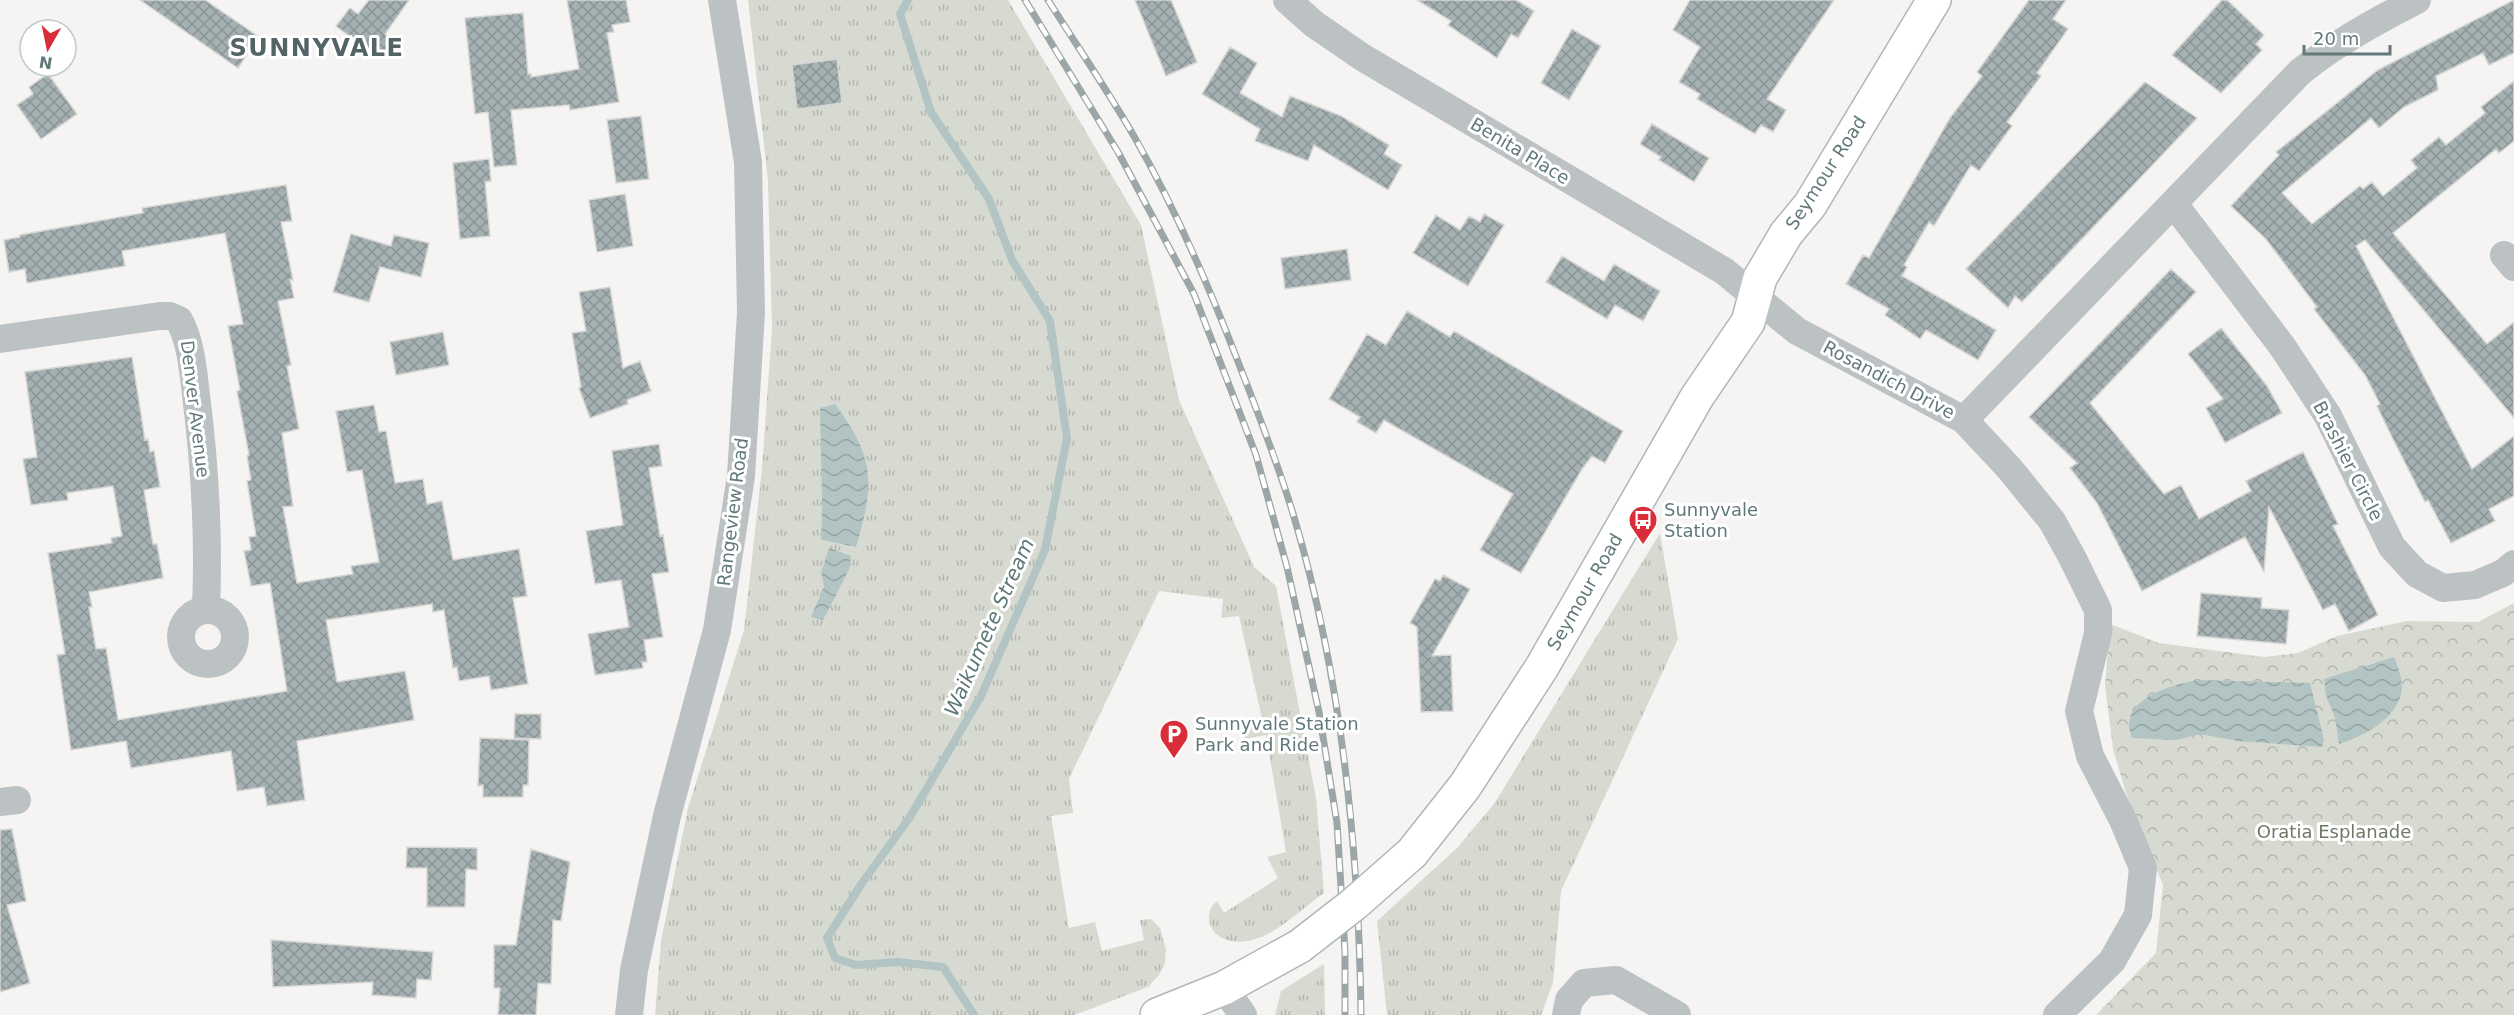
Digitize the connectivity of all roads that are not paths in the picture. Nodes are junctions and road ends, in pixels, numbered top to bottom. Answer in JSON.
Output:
{"nodes":[{"id":1,"x":722,"y":0,"type":"edge"},
{"id":2,"x":1287,"y":0,"type":"edge"},
{"id":3,"x":1934,"y":0,"type":"edge"},
{"id":4,"x":2417,"y":0,"type":"edge"},
{"id":5,"x":2373,"y":10,"type":"edge"},
{"id":6,"x":2174,"y":204,"type":"junction"},
{"id":7,"x":1756,"y":297,"type":"junction"},
{"id":8,"x":0,"y":339,"type":"edge"},
{"id":9,"x":1964,"y":420,"type":"junction"},
{"id":10,"x":2514,"y":564,"type":"edge"},
{"id":11,"x":206,"y":609,"type":"dead end"},
{"id":12,"x":1224,"y":988,"type":"junction"},
{"id":13,"x":629,"y":1015,"type":"edge"},
{"id":14,"x":1157,"y":1015,"type":"edge"},
{"id":15,"x":1243,"y":1015,"type":"edge"},
{"id":16,"x":1566,"y":1015,"type":"edge"},
{"id":17,"x":1677,"y":1015,"type":"edge"},
{"id":18,"x":2057,"y":1015,"type":"edge"}],
"edges":[{"from":1,"to":13,"type":"street","name":"Rangeview Road"},
{"from":2,"to":7,"type":"street","name":"Benita Place"},
{"from":3,"to":7,"type":"main road","name":"Seymour Road"},
{"from":4,"to":5,"type":"street"},
{"from":5,"to":6,"type":"street"},
{"from":6,"to":9,"type":"street"},
{"from":6,"to":10,"type":"street","name":"Brashier Circle"},
{"from":7,"to":9,"type":"street","name":"Rosandich Drive"},
{"from":7,"to":12,"type":"main road","name":"Seymour Road","bridge":true},
{"from":8,"to":11,"type":"street","name":"Denver Avenue"},
{"from":9,"to":18,"type":"street","name":"Rosandich Drive"},
{"from":12,"to":14,"type":"main road","name":"Seymour Road"},
{"from":12,"to":15,"type":"street"},
{"from":16,"to":17,"type":"street"}]}
